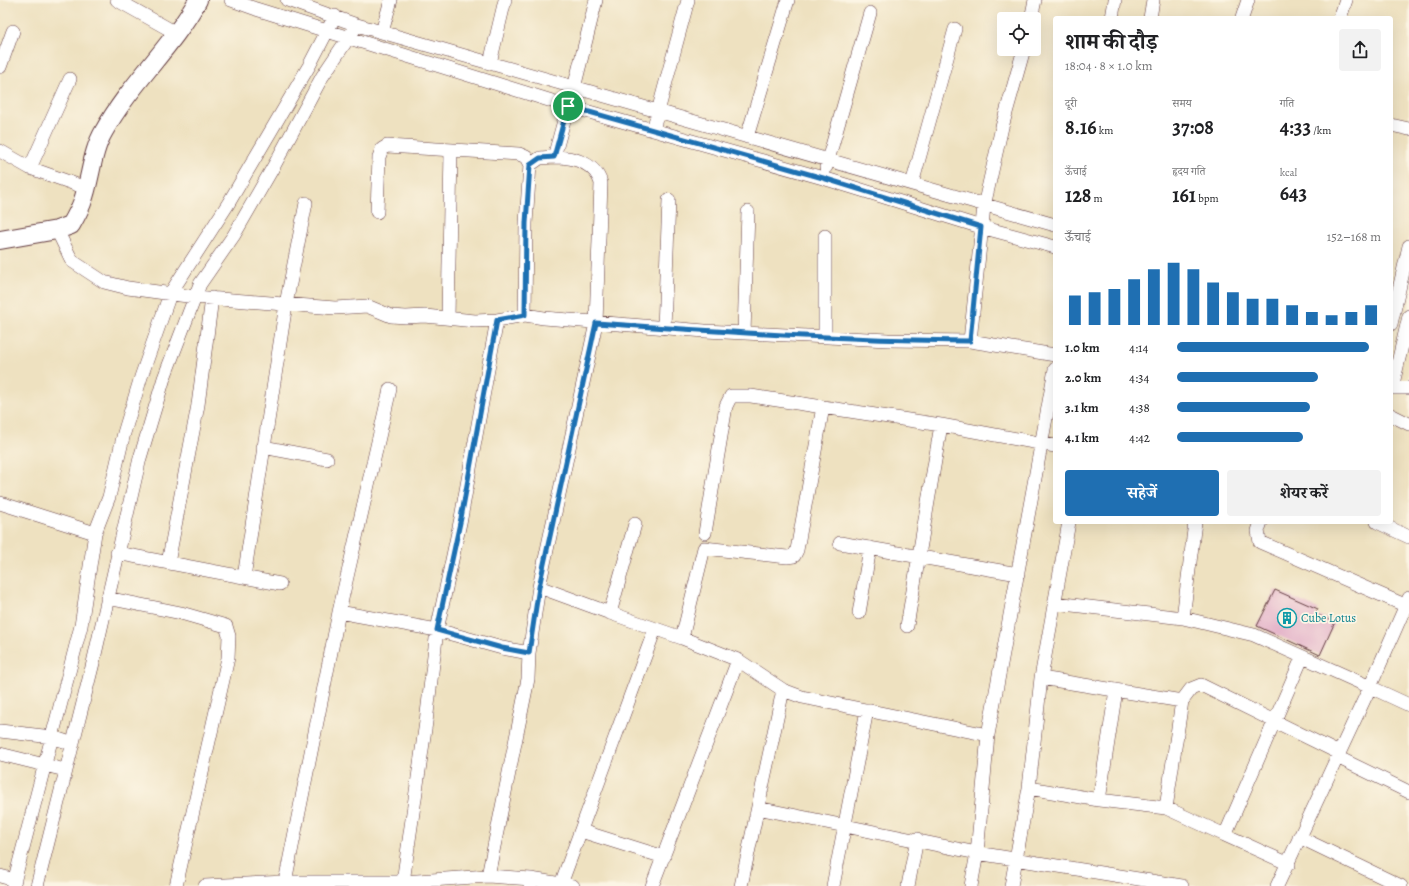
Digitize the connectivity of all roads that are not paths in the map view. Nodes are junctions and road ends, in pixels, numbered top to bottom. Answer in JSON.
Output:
{"nodes":[{"id":1,"x":117,"y":0,"type":"edge"},
{"id":2,"x":198,"y":0,"type":"edge"},
{"id":3,"x":231,"y":0,"type":"edge"},
{"id":4,"x":287,"y":0,"type":"edge"},
{"id":5,"x":391,"y":0,"type":"edge"},
{"id":6,"x":505,"y":0,"type":"edge"},
{"id":7,"x":596,"y":0,"type":"edge"},
{"id":8,"x":688,"y":0,"type":"edge"},
{"id":9,"x":788,"y":0,"type":"edge"},
{"id":10,"x":1035,"y":0,"type":"edge"},
{"id":11,"x":1115,"y":0,"type":"edge"},
{"id":12,"x":1153,"y":0,"type":"edge"},
{"id":13,"x":1248,"y":0,"type":"edge"},
{"id":14,"x":1346,"y":0,"type":"edge"},
{"id":15,"x":1032,"y":12,"type":"edge"},
{"id":16,"x":870,"y":13,"type":"dead end"},
{"id":17,"x":334,"y":16,"type":"junction"},
{"id":18,"x":1112,"y":16,"type":"edge"},
{"id":19,"x":1150,"y":16,"type":"edge"},
{"id":20,"x":1243,"y":16,"type":"edge"},
{"id":21,"x":1341,"y":16,"type":"edge"},
{"id":22,"x":356,"y":25,"type":"junction"},
{"id":23,"x":955,"y":29,"type":"dead end"},
{"id":24,"x":13,"y":31,"type":"dead end"},
{"id":25,"x":326,"y":31,"type":"junction"},
{"id":26,"x":382,"y":32,"type":"junction"},
{"id":27,"x":176,"y":33,"type":"junction"},
{"id":28,"x":348,"y":36,"type":"junction"},
{"id":29,"x":1022,"y":56,"type":"edge"},
{"id":30,"x":490,"y":63,"type":"junction"},
{"id":31,"x":0,"y":67,"type":"edge"},
{"id":32,"x":70,"y":80,"type":"dead end"},
{"id":33,"x":574,"y":88,"type":"junction"},
{"id":34,"x":568,"y":106,"type":"junction"},
{"id":35,"x":658,"y":110,"type":"junction"},
{"id":36,"x":1393,"y":125,"type":"edge"},
{"id":37,"x":1409,"y":129,"type":"edge"},
{"id":38,"x":653,"y":130,"type":"junction"},
{"id":39,"x":747,"y":137,"type":"junction"},
{"id":40,"x":450,"y":150,"type":"junction"},
{"id":41,"x":0,"y":151,"type":"edge"},
{"id":42,"x":554,"y":157,"type":"junction"},
{"id":43,"x":828,"y":160,"type":"junction"},
{"id":44,"x":530,"y":165,"type":"junction"},
{"id":45,"x":30,"y":168,"type":"junction"},
{"id":46,"x":823,"y":178,"type":"junction"},
{"id":47,"x":912,"y":184,"type":"junction"},
{"id":48,"x":86,"y":188,"type":"junction"},
{"id":49,"x":669,"y":200,"type":"dead end"},
{"id":50,"x":306,"y":203,"type":"dead end"},
{"id":51,"x":984,"y":206,"type":"junction"},
{"id":52,"x":377,"y":212,"type":"dead end"},
{"id":53,"x":748,"y":212,"type":"dead end"},
{"id":54,"x":1053,"y":224,"type":"edge"},
{"id":55,"x":981,"y":227,"type":"junction"},
{"id":56,"x":57,"y":230,"type":"junction"},
{"id":57,"x":5,"y":236,"type":"edge"},
{"id":58,"x":825,"y":236,"type":"dead end"},
{"id":59,"x":1053,"y":246,"type":"edge"},
{"id":60,"x":1409,"y":246,"type":"edge"},
{"id":61,"x":170,"y":294,"type":"junction"},
{"id":62,"x":195,"y":297,"type":"junction"},
{"id":63,"x":212,"y":298,"type":"junction"},
{"id":64,"x":286,"y":304,"type":"junction"},
{"id":65,"x":525,"y":315,"type":"junction"},
{"id":66,"x":1393,"y":315,"type":"edge"},
{"id":67,"x":1409,"y":316,"type":"edge"},
{"id":68,"x":448,"y":318,"type":"junction"},
{"id":69,"x":497,"y":320,"type":"junction"},
{"id":70,"x":596,"y":323,"type":"junction"},
{"id":71,"x":664,"y":328,"type":"junction"},
{"id":72,"x":744,"y":333,"type":"junction"},
{"id":73,"x":825,"y":337,"type":"junction"},
{"id":74,"x":970,"y":341,"type":"junction"},
{"id":75,"x":1053,"y":355,"type":"edge"},
{"id":76,"x":1393,"y":380,"type":"edge"},
{"id":77,"x":1053,"y":381,"type":"edge"},
{"id":78,"x":1393,"y":388,"type":"edge"},
{"id":79,"x":1409,"y":388,"type":"edge"},
{"id":80,"x":390,"y":389,"type":"dead end"},
{"id":81,"x":823,"y":407,"type":"junction"},
{"id":82,"x":1393,"y":416,"type":"edge"},
{"id":83,"x":1409,"y":424,"type":"edge"},
{"id":84,"x":941,"y":425,"type":"junction"},
{"id":85,"x":1042,"y":444,"type":"junction"},
{"id":86,"x":1053,"y":446,"type":"edge"},
{"id":87,"x":263,"y":447,"type":"junction"},
{"id":88,"x":327,"y":459,"type":"dead end"},
{"id":89,"x":0,"y":503,"type":"edge"},
{"id":90,"x":636,"y":524,"type":"dead end"},
{"id":91,"x":1069,"y":524,"type":"edge"},
{"id":92,"x":1195,"y":524,"type":"edge"},
{"id":93,"x":1260,"y":524,"type":"edge"},
{"id":94,"x":1381,"y":524,"type":"edge"},
{"id":95,"x":95,"y":533,"type":"junction"},
{"id":96,"x":705,"y":533,"type":"dead end"},
{"id":97,"x":1409,"y":538,"type":"edge"},
{"id":98,"x":840,"y":543,"type":"dead end"},
{"id":99,"x":870,"y":548,"type":"junction"},
{"id":100,"x":117,"y":553,"type":"junction"},
{"id":101,"x":920,"y":556,"type":"junction"},
{"id":102,"x":168,"y":563,"type":"junction"},
{"id":103,"x":1018,"y":574,"type":"junction"},
{"id":104,"x":244,"y":577,"type":"junction"},
{"id":105,"x":280,"y":584,"type":"dead end"},
{"id":106,"x":539,"y":587,"type":"junction"},
{"id":107,"x":107,"y":598,"type":"junction"},
{"id":108,"x":1055,"y":603,"type":"junction"},
{"id":109,"x":1408,"y":604,"type":"edge"},
{"id":110,"x":339,"y":612,"type":"junction"},
{"id":111,"x":610,"y":613,"type":"junction"},
{"id":112,"x":859,"y":613,"type":"dead end"},
{"id":113,"x":1183,"y":618,"type":"junction"},
{"id":114,"x":907,"y":626,"type":"dead end"},
{"id":115,"x":655,"y":629,"type":"junction"},
{"id":116,"x":437,"y":630,"type":"junction"},
{"id":117,"x":682,"y":638,"type":"junction"},
{"id":118,"x":529,"y":653,"type":"junction"},
{"id":119,"x":1302,"y":658,"type":"junction"},
{"id":120,"x":738,"y":660,"type":"junction"},
{"id":121,"x":1041,"y":678,"type":"junction"},
{"id":122,"x":1370,"y":687,"type":"junction"},
{"id":123,"x":783,"y":690,"type":"junction"},
{"id":124,"x":1116,"y":690,"type":"junction"},
{"id":125,"x":1182,"y":701,"type":"junction"},
{"id":126,"x":1409,"y":705,"type":"edge"},
{"id":127,"x":866,"y":710,"type":"junction"},
{"id":128,"x":1274,"y":721,"type":"junction"},
{"id":129,"x":0,"y":731,"type":"edge"},
{"id":130,"x":988,"y":735,"type":"junction"},
{"id":131,"x":52,"y":737,"type":"junction"},
{"id":132,"x":73,"y":744,"type":"junction"},
{"id":133,"x":0,"y":754,"type":"edge"},
{"id":134,"x":1338,"y":755,"type":"junction"},
{"id":135,"x":44,"y":765,"type":"junction"},
{"id":136,"x":65,"y":770,"type":"junction"},
{"id":137,"x":1029,"y":788,"type":"junction"},
{"id":138,"x":1409,"y":792,"type":"edge"},
{"id":139,"x":1100,"y":800,"type":"junction"},
{"id":140,"x":758,"y":808,"type":"junction"},
{"id":141,"x":1166,"y":808,"type":"junction"},
{"id":142,"x":845,"y":825,"type":"junction"},
{"id":143,"x":581,"y":832,"type":"junction"},
{"id":144,"x":1225,"y":835,"type":"junction"},
{"id":145,"x":1298,"y":837,"type":"junction"},
{"id":146,"x":917,"y":839,"type":"junction"},
{"id":147,"x":976,"y":853,"type":"junction"},
{"id":148,"x":664,"y":857,"type":"junction"},
{"id":149,"x":1016,"y":859,"type":"junction"},
{"id":150,"x":1289,"y":864,"type":"junction"},
{"id":151,"x":0,"y":876,"type":"edge"},
{"id":152,"x":488,"y":876,"type":"junction"},
{"id":153,"x":285,"y":882,"type":"junction"},
{"id":154,"x":403,"y":882,"type":"junction"},
{"id":155,"x":530,"y":882,"type":"edge"},
{"id":156,"x":14,"y":883,"type":"edge"},
{"id":157,"x":567,"y":885,"type":"edge"},
{"id":158,"x":38,"y":886,"type":"edge"},
{"id":159,"x":176,"y":886,"type":"edge"},
{"id":160,"x":204,"y":886,"type":"edge"},
{"id":161,"x":652,"y":886,"type":"edge"},
{"id":162,"x":741,"y":886,"type":"edge"},
{"id":163,"x":832,"y":886,"type":"edge"},
{"id":164,"x":908,"y":886,"type":"edge"},
{"id":165,"x":971,"y":886,"type":"edge"},
{"id":166,"x":1011,"y":886,"type":"edge"},
{"id":167,"x":1182,"y":886,"type":"edge"},
{"id":168,"x":1277,"y":886,"type":"edge"},
{"id":169,"x":1401,"y":886,"type":"edge"}],
"edges":[{"from":1,"to":27,"type":"street"},
{"from":2,"to":27,"type":"street"},
{"from":3,"to":25,"type":"street"},
{"from":4,"to":17,"type":"street"},
{"from":5,"to":26,"type":"street"},
{"from":6,"to":30,"type":"street"},
{"from":7,"to":33,"type":"street"},
{"from":8,"to":35,"type":"street"},
{"from":9,"to":39,"type":"street"},
{"from":10,"to":15,"type":"street"},
{"from":11,"to":18,"type":"street"},
{"from":12,"to":19,"type":"street"},
{"from":13,"to":20,"type":"street"},
{"from":14,"to":21,"type":"street"},
{"from":16,"to":43,"type":"street"},
{"from":17,"to":22,"type":"street"},
{"from":17,"to":25,"type":"street"},
{"from":22,"to":26,"type":"street"},
{"from":22,"to":28,"type":"street"},
{"from":23,"to":47,"type":"street"},
{"from":24,"to":31,"type":"street"},
{"from":25,"to":28,"type":"street"},
{"from":25,"to":61,"type":"street"},
{"from":26,"to":30,"type":"street"},
{"from":27,"to":48,"type":"street"},
{"from":28,"to":34,"type":"street"},
{"from":28,"to":62,"type":"street"},
{"from":29,"to":51,"type":"street"},
{"from":30,"to":33,"type":"street"},
{"from":32,"to":45,"type":"street"},
{"from":33,"to":35,"type":"street"},
{"from":34,"to":38,"type":"street"},
{"from":34,"to":42,"type":"street"},
{"from":35,"to":38,"type":"street"},
{"from":35,"to":39,"type":"street"},
{"from":36,"to":37,"type":"street"},
{"from":38,"to":46,"type":"street"},
{"from":39,"to":43,"type":"street"},
{"from":40,"to":44,"type":"street"},
{"from":40,"to":52,"type":"street"},
{"from":40,"to":68,"type":"street"},
{"from":41,"to":45,"type":"street"},
{"from":42,"to":44,"type":"street"},
{"from":42,"to":70,"type":"street"},
{"from":43,"to":46,"type":"street"},
{"from":43,"to":47,"type":"street"},
{"from":44,"to":65,"type":"street"},
{"from":45,"to":48,"type":"street"},
{"from":46,"to":55,"type":"street"},
{"from":47,"to":51,"type":"street"},
{"from":48,"to":56,"type":"street"},
{"from":49,"to":71,"type":"street"},
{"from":50,"to":64,"type":"street"},
{"from":51,"to":54,"type":"street"},
{"from":51,"to":55,"type":"street"},
{"from":53,"to":72,"type":"street"},
{"from":55,"to":59,"type":"street"},
{"from":55,"to":74,"type":"street"},
{"from":56,"to":57,"type":"street"},
{"from":56,"to":61,"type":"street"},
{"from":58,"to":73,"type":"street"},
{"from":60,"to":66,"type":"street"},
{"from":61,"to":62,"type":"street"},
{"from":61,"to":95,"type":"street"},
{"from":62,"to":63,"type":"street"},
{"from":62,"to":100,"type":"street"},
{"from":63,"to":64,"type":"street"},
{"from":63,"to":102,"type":"street"},
{"from":64,"to":68,"type":"street"},
{"from":64,"to":87,"type":"street"},
{"from":65,"to":69,"type":"street"},
{"from":65,"to":70,"type":"street"},
{"from":67,"to":76,"type":"street"},
{"from":68,"to":69,"type":"street"},
{"from":69,"to":116,"type":"street"},
{"from":70,"to":71,"type":"street"},
{"from":70,"to":106,"type":"street"},
{"from":71,"to":72,"type":"street"},
{"from":72,"to":73,"type":"street"},
{"from":73,"to":74,"type":"street"},
{"from":74,"to":75,"type":"street"},
{"from":77,"to":85,"type":"street"},
{"from":78,"to":79,"type":"street"},
{"from":80,"to":110,"type":"street"},
{"from":81,"to":84,"type":"street"},
{"from":81,"to":96,"type":"street"},
{"from":81,"to":117,"type":"street"},
{"from":82,"to":83,"type":"street"},
{"from":84,"to":85,"type":"street"},
{"from":84,"to":101,"type":"street"},
{"from":85,"to":86,"type":"street"},
{"from":85,"to":103,"type":"street"},
{"from":87,"to":88,"type":"street"},
{"from":87,"to":104,"type":"street"},
{"from":89,"to":95,"type":"street"},
{"from":90,"to":111,"type":"street"},
{"from":91,"to":108,"type":"street"},
{"from":92,"to":113,"type":"street"},
{"from":93,"to":109,"type":"street"},
{"from":94,"to":97,"type":"street"},
{"from":95,"to":131,"type":"street"},
{"from":98,"to":99,"type":"street"},
{"from":99,"to":101,"type":"street"},
{"from":99,"to":112,"type":"street"},
{"from":100,"to":102,"type":"street"},
{"from":100,"to":107,"type":"street"},
{"from":101,"to":103,"type":"street"},
{"from":101,"to":114,"type":"street"},
{"from":102,"to":104,"type":"street"},
{"from":103,"to":130,"type":"street"},
{"from":104,"to":105,"type":"street"},
{"from":106,"to":111,"type":"street"},
{"from":106,"to":118,"type":"street"},
{"from":107,"to":132,"type":"street"},
{"from":107,"to":159,"type":"street"},
{"from":108,"to":113,"type":"street"},
{"from":108,"to":121,"type":"street"},
{"from":109,"to":122,"type":"street"},
{"from":110,"to":116,"type":"street"},
{"from":110,"to":153,"type":"street"},
{"from":111,"to":115,"type":"street"},
{"from":113,"to":119,"type":"street"},
{"from":115,"to":117,"type":"street"},
{"from":115,"to":143,"type":"street"},
{"from":116,"to":118,"type":"street"},
{"from":116,"to":154,"type":"street"},
{"from":117,"to":120,"type":"street"},
{"from":118,"to":152,"type":"street"},
{"from":119,"to":122,"type":"street"},
{"from":119,"to":128,"type":"street"},
{"from":120,"to":123,"type":"street"},
{"from":120,"to":148,"type":"street"},
{"from":121,"to":124,"type":"street"},
{"from":121,"to":137,"type":"street"},
{"from":122,"to":126,"type":"street"},
{"from":122,"to":134,"type":"street"},
{"from":123,"to":127,"type":"street"},
{"from":123,"to":140,"type":"street"},
{"from":124,"to":125,"type":"street"},
{"from":124,"to":139,"type":"street"},
{"from":125,"to":128,"type":"street"},
{"from":125,"to":141,"type":"street"},
{"from":127,"to":130,"type":"street"},
{"from":127,"to":142,"type":"street"},
{"from":128,"to":134,"type":"street"},
{"from":128,"to":144,"type":"street"},
{"from":129,"to":131,"type":"street"},
{"from":130,"to":147,"type":"street"},
{"from":131,"to":132,"type":"street"},
{"from":131,"to":135,"type":"street"},
{"from":132,"to":136,"type":"street"},
{"from":133,"to":135,"type":"street"},
{"from":134,"to":138,"type":"street"},
{"from":134,"to":145,"type":"street"},
{"from":135,"to":136,"type":"street"},
{"from":135,"to":156,"type":"street"},
{"from":136,"to":158,"type":"street"},
{"from":137,"to":139,"type":"street"},
{"from":137,"to":149,"type":"street"},
{"from":139,"to":141,"type":"street"},
{"from":140,"to":142,"type":"street"},
{"from":140,"to":162,"type":"street"},
{"from":141,"to":144,"type":"street"},
{"from":142,"to":146,"type":"street"},
{"from":142,"to":163,"type":"street"},
{"from":143,"to":148,"type":"street"},
{"from":143,"to":157,"type":"street"},
{"from":144,"to":150,"type":"street"},
{"from":145,"to":150,"type":"street"},
{"from":145,"to":169,"type":"street"},
{"from":146,"to":147,"type":"street"},
{"from":146,"to":164,"type":"street"},
{"from":147,"to":149,"type":"street"},
{"from":147,"to":165,"type":"street"},
{"from":148,"to":161,"type":"street"},
{"from":149,"to":166,"type":"street"},
{"from":149,"to":167,"type":"street"},
{"from":150,"to":168,"type":"street"},
{"from":151,"to":156,"type":"street"},
{"from":152,"to":154,"type":"street"},
{"from":152,"to":155,"type":"street"},
{"from":153,"to":154,"type":"street"},
{"from":153,"to":160,"type":"street"},
{"from":155,"to":157,"type":"street"}]}
